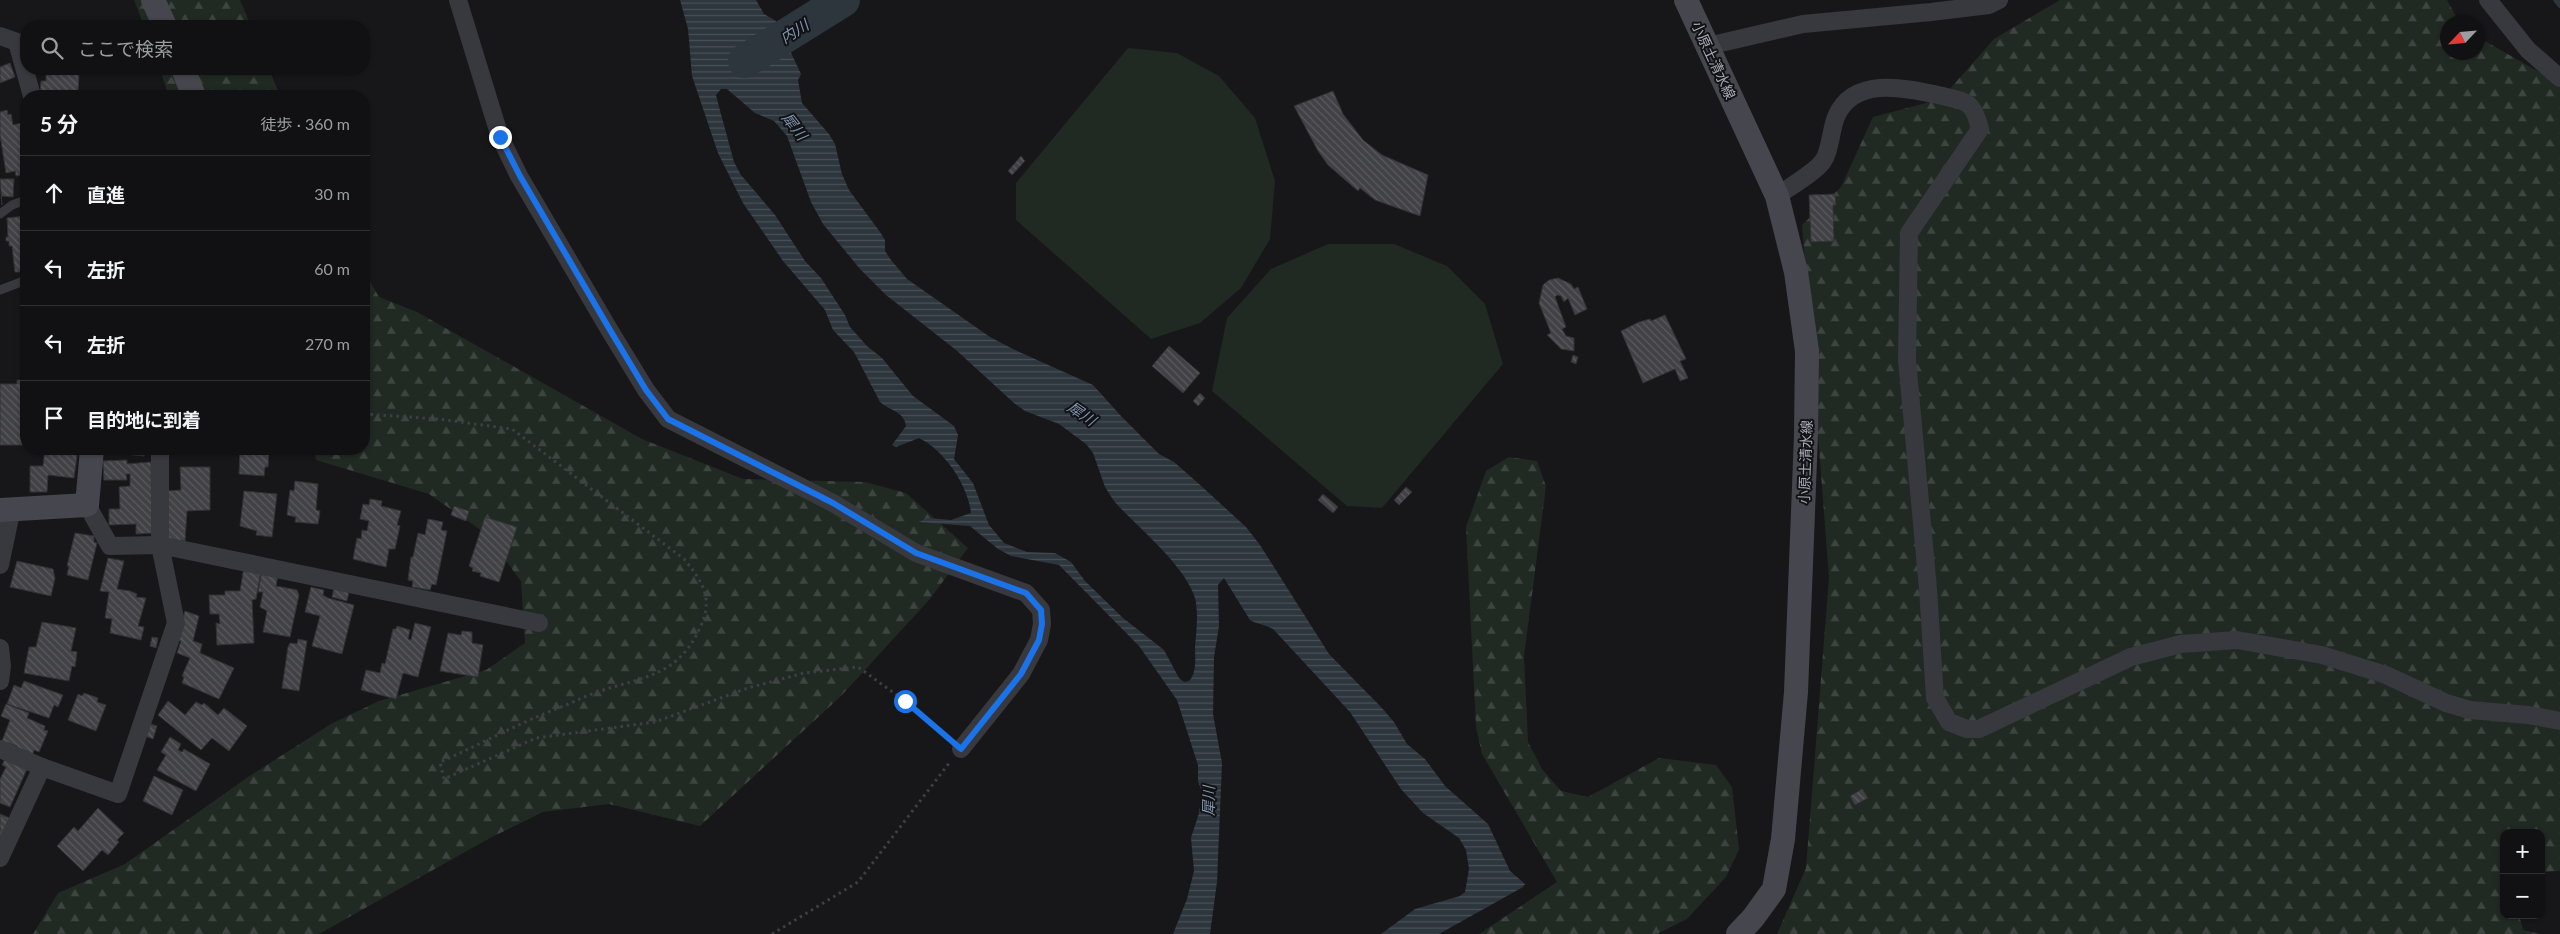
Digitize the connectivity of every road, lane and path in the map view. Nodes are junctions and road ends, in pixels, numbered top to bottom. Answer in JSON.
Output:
{"nodes":[{"id":1,"x":154,"y":0,"type":"edge"},
{"id":2,"x":458,"y":0,"type":"edge"},
{"id":3,"x":1686,"y":0,"type":"edge"},
{"id":4,"x":1910,"y":0,"type":"edge"},
{"id":5,"x":1999,"y":0,"type":"edge"},
{"id":6,"x":2488,"y":0,"type":"edge"},
{"id":7,"x":1931,"y":12,"type":"junction"},
{"id":8,"x":162,"y":20,"type":"edge"},
{"id":9,"x":0,"y":36,"type":"edge"},
{"id":10,"x":1708,"y":46,"type":"junction"},
{"id":11,"x":20,"y":53,"type":"edge"},
{"id":12,"x":26,"y":75,"type":"edge"},
{"id":13,"x":185,"y":75,"type":"edge"},
{"id":14,"x":2560,"y":78,"type":"edge"},
{"id":15,"x":30,"y":90,"type":"edge"},
{"id":16,"x":192,"y":90,"type":"edge"},
{"id":17,"x":1778,"y":196,"type":"junction"},
{"id":18,"x":20,"y":203,"type":"edge"},
{"id":19,"x":0,"y":214,"type":"edge"},
{"id":20,"x":20,"y":282,"type":"edge"},
{"id":21,"x":0,"y":290,"type":"edge"},
{"id":22,"x":370,"y":414,"type":"edge"},
{"id":23,"x":91,"y":455,"type":"edge"},
{"id":24,"x":160,"y":455,"type":"edge"},
{"id":25,"x":87,"y":505,"type":"junction"},
{"id":26,"x":6,"y":509,"type":"edge"},
{"id":27,"x":160,"y":545,"type":"junction"},
{"id":28,"x":0,"y":565,"type":"edge"},
{"id":29,"x":539,"y":623,"type":"dead end"},
{"id":30,"x":0,"y":648,"type":"edge"},
{"id":31,"x":0,"y":681,"type":"edge"},
{"id":32,"x":2560,"y":721,"type":"edge"},
{"id":33,"x":0,"y":749,"type":"edge"},
{"id":34,"x":961,"y":749,"type":"junction"},
{"id":35,"x":42,"y":767,"type":"junction"},
{"id":36,"x":0,"y":858,"type":"edge"},
{"id":37,"x":772,"y":934,"type":"edge"},
{"id":38,"x":1738,"y":934,"type":"edge"}],
"edges":[{"from":1,"to":8,"type":"main road"},
{"from":2,"to":34,"type":"street"},
{"from":3,"to":10,"type":"main road","name":"小原土清水線"},
{"from":4,"to":7,"type":"street"},
{"from":5,"to":7,"type":"street"},
{"from":6,"to":14,"type":"street"},
{"from":7,"to":10,"type":"street"},
{"from":9,"to":11,"type":"street"},
{"from":10,"to":17,"type":"main road","name":"小原土清水線"},
{"from":12,"to":15,"type":"street"},
{"from":13,"to":16,"type":"main road"},
{"from":17,"to":32,"type":"street"},
{"from":17,"to":38,"type":"main road","name":"小原土清水線"},
{"from":18,"to":19,"type":"lane"},
{"from":20,"to":21,"type":"lane"},
{"from":22,"to":34,"type":"path"},
{"from":23,"to":25,"type":"main road"},
{"from":24,"to":27,"type":"street"},
{"from":25,"to":26,"type":"main road"},
{"from":25,"to":27,"type":"street"},
{"from":26,"to":28,"type":"street"},
{"from":27,"to":29,"type":"street"},
{"from":27,"to":35,"type":"street"},
{"from":30,"to":31,"type":"street"},
{"from":33,"to":35,"type":"street"},
{"from":34,"to":37,"type":"path"},
{"from":35,"to":36,"type":"street"}]}
